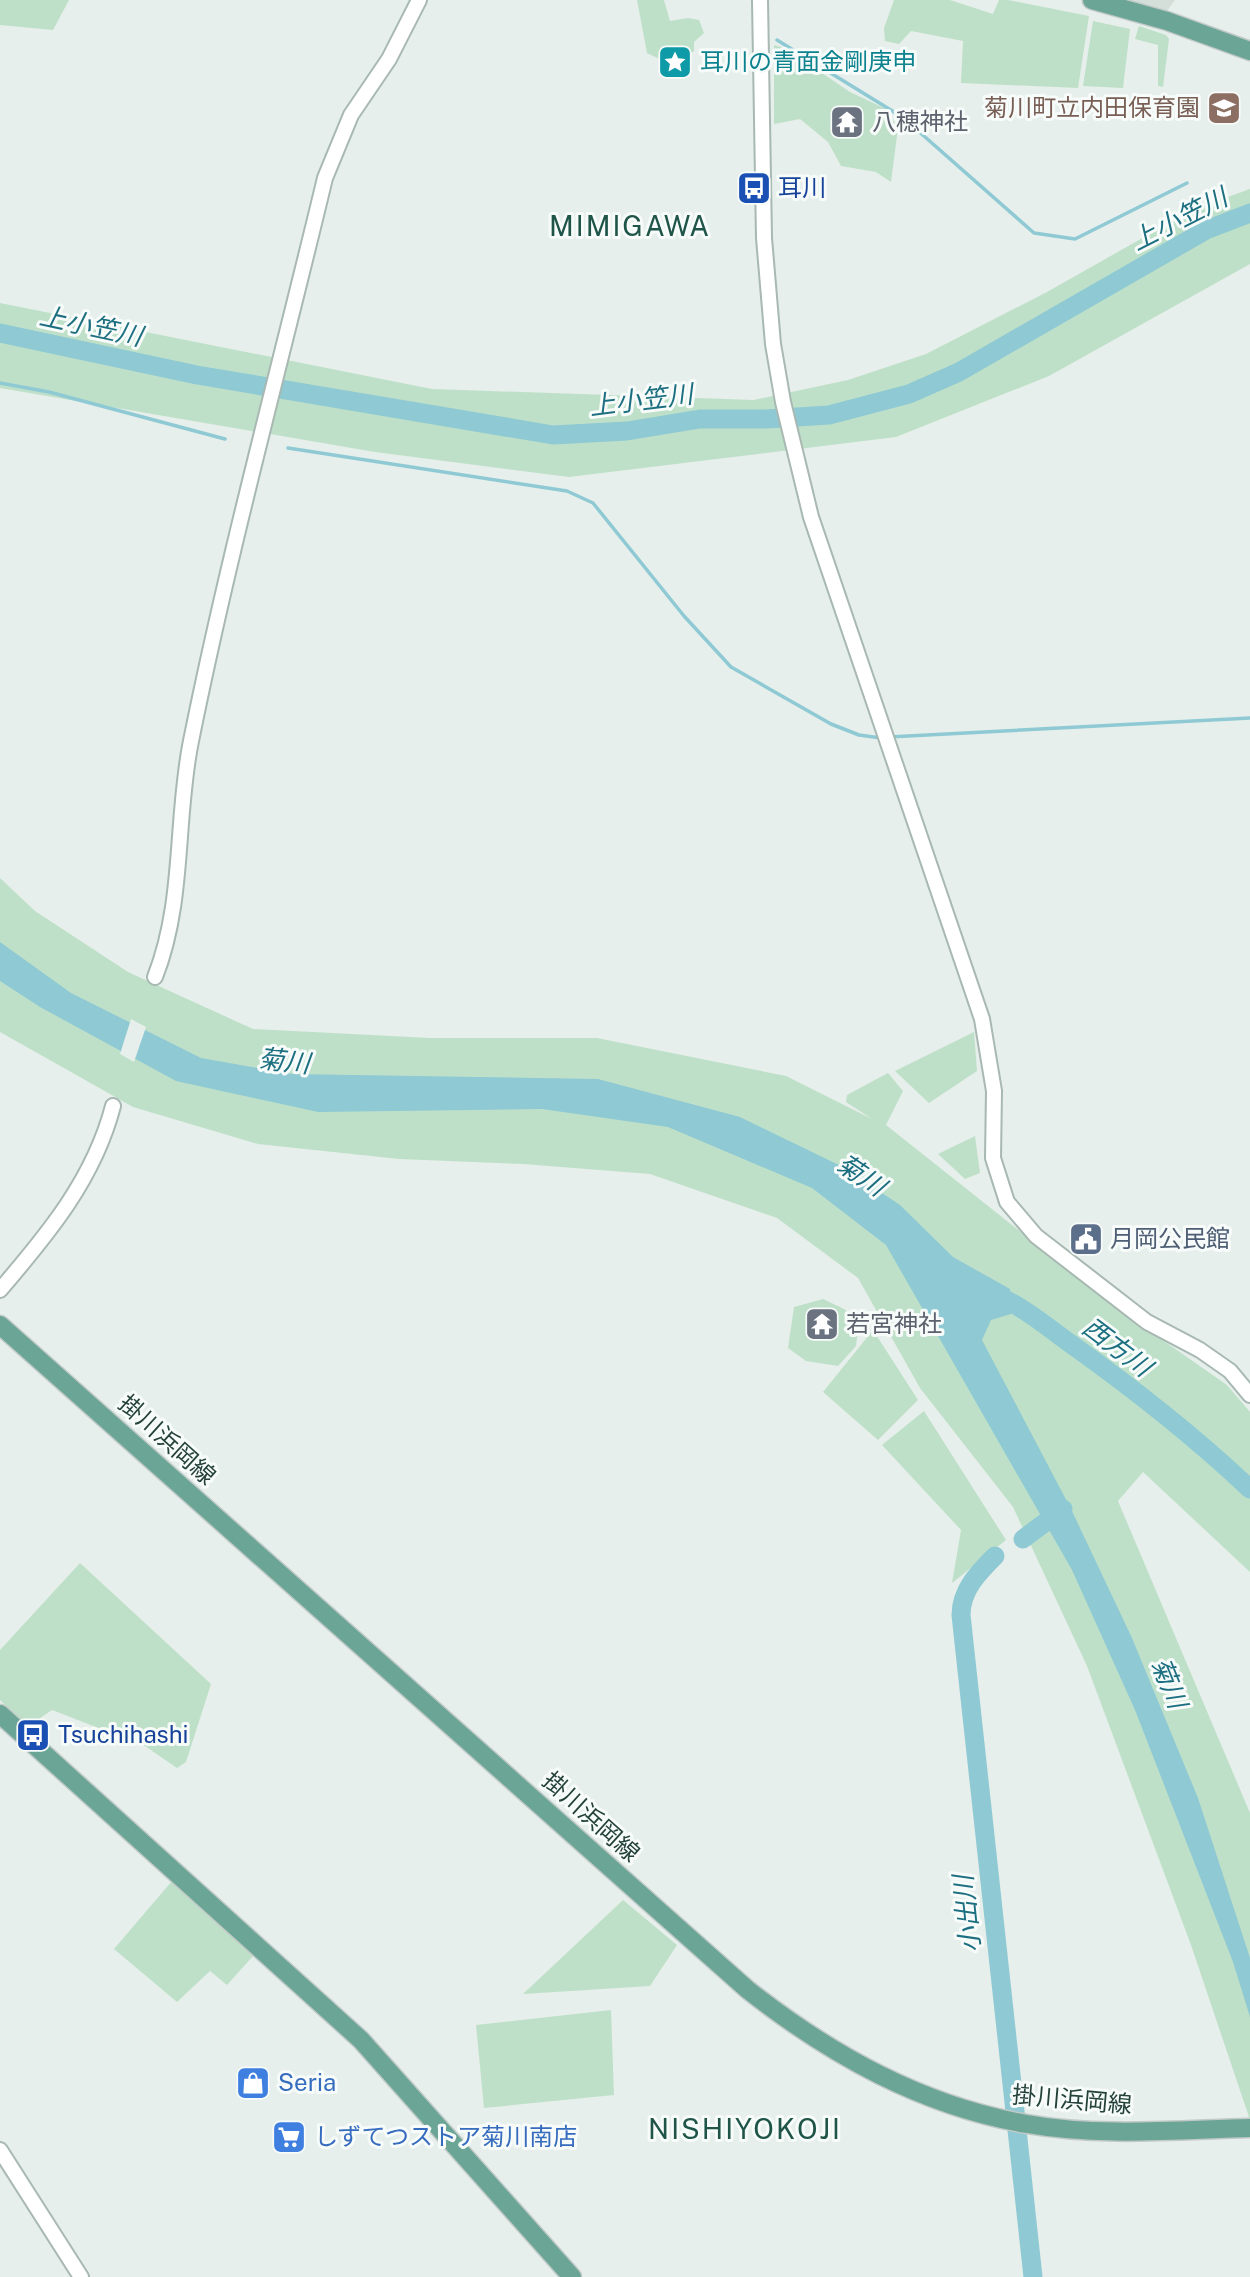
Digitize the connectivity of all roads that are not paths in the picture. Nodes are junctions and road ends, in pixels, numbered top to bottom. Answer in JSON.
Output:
{"nodes":[{"id":1,"x":419,"y":0,"type":"edge"},
{"id":2,"x":760,"y":0,"type":"edge"},
{"id":3,"x":1092,"y":0,"type":"edge"},
{"id":4,"x":1250,"y":51,"type":"edge"},
{"id":5,"x":155,"y":977,"type":"dead end"},
{"id":6,"x":113,"y":1106,"type":"dead end"},
{"id":7,"x":0,"y":1290,"type":"edge"},
{"id":8,"x":0,"y":1325,"type":"edge"},
{"id":9,"x":1250,"y":1395,"type":"edge"},
{"id":10,"x":0,"y":1714,"type":"edge"},
{"id":11,"x":1243,"y":2128,"type":"edge"},
{"id":12,"x":0,"y":2150,"type":"edge"},
{"id":13,"x":81,"y":2277,"type":"edge"},
{"id":14,"x":572,"y":2277,"type":"edge"}],
"edges":[{"from":1,"to":5,"type":"street"},
{"from":2,"to":9,"type":"street"},
{"from":3,"to":4,"type":"main road"},
{"from":6,"to":7,"type":"street"},
{"from":8,"to":11,"type":"main road","name":"掛川浜岡線"},
{"from":10,"to":14,"type":"main road"},
{"from":12,"to":13,"type":"street"}]}
